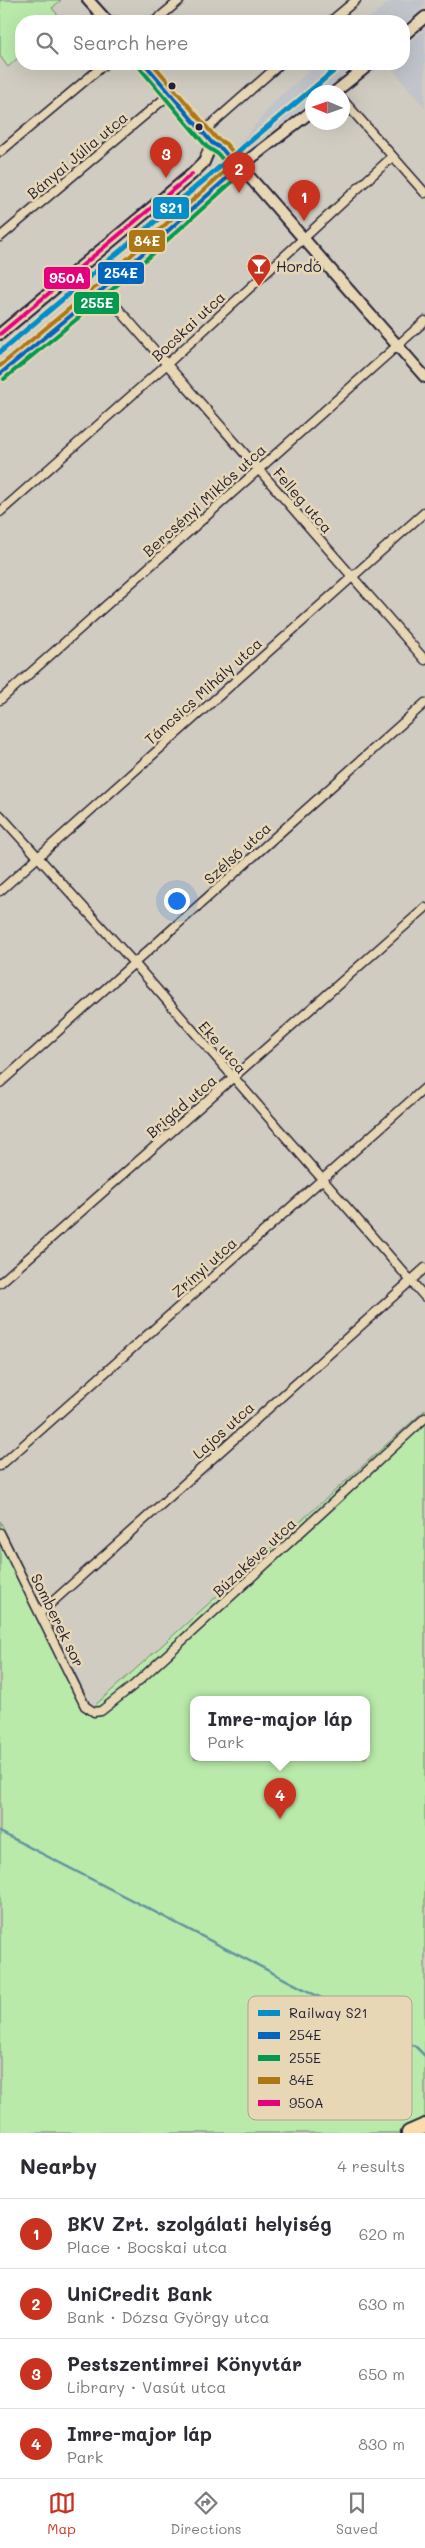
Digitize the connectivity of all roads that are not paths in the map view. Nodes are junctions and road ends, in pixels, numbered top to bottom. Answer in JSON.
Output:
{"nodes":[{"id":1,"x":88,"y":0,"type":"edge"},
{"id":2,"x":180,"y":0,"type":"edge"},
{"id":3,"x":356,"y":0,"type":"edge"},
{"id":4,"x":102,"y":15,"type":"edge"},
{"id":5,"x":162,"y":15,"type":"edge"},
{"id":6,"x":337,"y":15,"type":"edge"},
{"id":7,"x":425,"y":17,"type":"edge"},
{"id":8,"x":410,"y":30,"type":"edge"},
{"id":9,"x":98,"y":70,"type":"edge"},
{"id":10,"x":150,"y":70,"type":"edge"},
{"id":11,"x":273,"y":70,"type":"edge"},
{"id":12,"x":363,"y":70,"type":"edge"},
{"id":13,"x":344,"y":85,"type":"edge"},
{"id":14,"x":171,"y":93,"type":"junction"},
{"id":15,"x":350,"y":108,"type":"edge"},
{"id":16,"x":305,"y":116,"type":"edge"},
{"id":17,"x":204,"y":131,"type":"junction"},
{"id":18,"x":212,"y":142,"type":"junction"},
{"id":19,"x":0,"y":152,"type":"edge"},
{"id":20,"x":392,"y":157,"type":"junction"},
{"id":21,"x":238,"y":168,"type":"junction"},
{"id":22,"x":425,"y":193,"type":"edge"},
{"id":23,"x":0,"y":238,"type":"edge"},
{"id":24,"x":302,"y":239,"type":"junction"},
{"id":25,"x":102,"y":290,"type":"junction"},
{"id":26,"x":425,"y":321,"type":"edge"},
{"id":27,"x":0,"y":334,"type":"edge"},
{"id":28,"x":397,"y":346,"type":"junction"},
{"id":29,"x":166,"y":365,"type":"junction"},
{"id":30,"x":0,"y":374,"type":"edge"},
{"id":31,"x":425,"y":377,"type":"edge"},
{"id":32,"x":258,"y":470,"type":"junction"},
{"id":33,"x":0,"y":512,"type":"edge"},
{"id":34,"x":425,"y":512,"type":"edge"},
{"id":35,"x":352,"y":576,"type":"junction"},
{"id":36,"x":425,"y":660,"type":"edge"},
{"id":37,"x":0,"y":700,"type":"edge"},
{"id":38,"x":425,"y":703,"type":"edge"},
{"id":39,"x":0,"y":815,"type":"edge"},
{"id":40,"x":38,"y":858,"type":"junction"},
{"id":41,"x":0,"y":891,"type":"edge"},
{"id":42,"x":425,"y":908,"type":"edge"},
{"id":43,"x":134,"y":963,"type":"junction"},
{"id":44,"x":233,"y":1079,"type":"junction"},
{"id":45,"x":0,"y":1083,"type":"edge"},
{"id":46,"x":425,"y":1088,"type":"edge"},
{"id":47,"x":322,"y":1180,"type":"junction"},
{"id":48,"x":425,"y":1268,"type":"edge"},
{"id":49,"x":410,"y":1281,"type":"junction"},
{"id":50,"x":0,"y":1283,"type":"edge"},
{"id":51,"x":425,"y":1297,"type":"edge"},
{"id":52,"x":425,"y":1418,"type":"edge"},
{"id":53,"x":0,"y":1466,"type":"edge"},
{"id":54,"x":0,"y":1533,"type":"edge"},
{"id":55,"x":40,"y":1613,"type":"junction"},
{"id":56,"x":98,"y":1712,"type":"joint"},
{"id":57,"x":425,"y":2126,"type":"edge"},
{"id":58,"x":409,"y":2133,"type":"edge"}],
"edges":[{"from":1,"to":4,"type":"street"},
{"from":2,"to":5,"type":"street"},
{"from":3,"to":6,"type":"street"},
{"from":7,"to":8,"type":"street"},
{"from":9,"to":19,"type":"street"},
{"from":10,"to":14,"type":"street"},
{"from":11,"to":17,"type":"street"},
{"from":12,"to":13,"type":"street"},
{"from":14,"to":17,"type":"street"},
{"from":14,"to":23,"type":"street","name":"Bányai Júlia utca"},
{"from":15,"to":20,"type":"street"},
{"from":16,"to":21,"type":"street"},
{"from":17,"to":18,"type":"street"},
{"from":18,"to":21,"type":"street"},
{"from":18,"to":27,"type":"street"},
{"from":20,"to":22,"type":"street"},
{"from":20,"to":24,"type":"street","name":"Bocskai utca"},
{"from":21,"to":24,"type":"street"},
{"from":21,"to":25,"type":"street"},
{"from":24,"to":28,"type":"street"},
{"from":24,"to":29,"type":"street","name":"Bocskai utca"},
{"from":25,"to":29,"type":"street","name":"Felleg utca"},
{"from":25,"to":30,"type":"street"},
{"from":26,"to":28,"type":"street","name":"Bercsényi Miklós utca"},
{"from":28,"to":31,"type":"street"},
{"from":28,"to":32,"type":"street","name":"Bercsényi Miklós utca"},
{"from":29,"to":32,"type":"street","name":"Felleg utca"},
{"from":29,"to":33,"type":"street","name":"Bocskai utca"},
{"from":32,"to":35,"type":"street","name":"Felleg utca"},
{"from":32,"to":37,"type":"street","name":"Bercsényi Miklós utca"},
{"from":34,"to":35,"type":"street","name":"Táncsics Mihály utca"},
{"from":35,"to":36,"type":"street","name":"Felleg utca"},
{"from":35,"to":40,"type":"street","name":"Táncsics Mihály utca"},
{"from":38,"to":43,"type":"street","name":"Szélső utca"},
{"from":39,"to":40,"type":"street","name":"Eke utca"},
{"from":40,"to":41,"type":"street","name":"Táncsics Mihály utca"},
{"from":40,"to":43,"type":"street","name":"Eke utca"},
{"from":42,"to":44,"type":"street","name":"Brigád utca"},
{"from":43,"to":44,"type":"street","name":"Eke utca"},
{"from":43,"to":45,"type":"street","name":"Szélső utca"},
{"from":44,"to":47,"type":"street","name":"Eke utca"},
{"from":44,"to":50,"type":"street","name":"Brigád utca"},
{"from":46,"to":47,"type":"street","name":"Zrínyi utca"},
{"from":47,"to":49,"type":"street","name":"Eke utca"},
{"from":47,"to":53,"type":"street","name":"Zrínyi utca"},
{"from":48,"to":49,"type":"street","name":"Lajos utca"},
{"from":49,"to":51,"type":"street","name":"Eke utca"},
{"from":49,"to":55,"type":"street","name":"Lajos utca"},
{"from":52,"to":56,"type":"street","name":"Búzakéve utca"},
{"from":54,"to":55,"type":"street","name":"Somberek sor"},
{"from":55,"to":56,"type":"street","name":"Somberek sor"},
{"from":57,"to":58,"type":"highway"}]}
